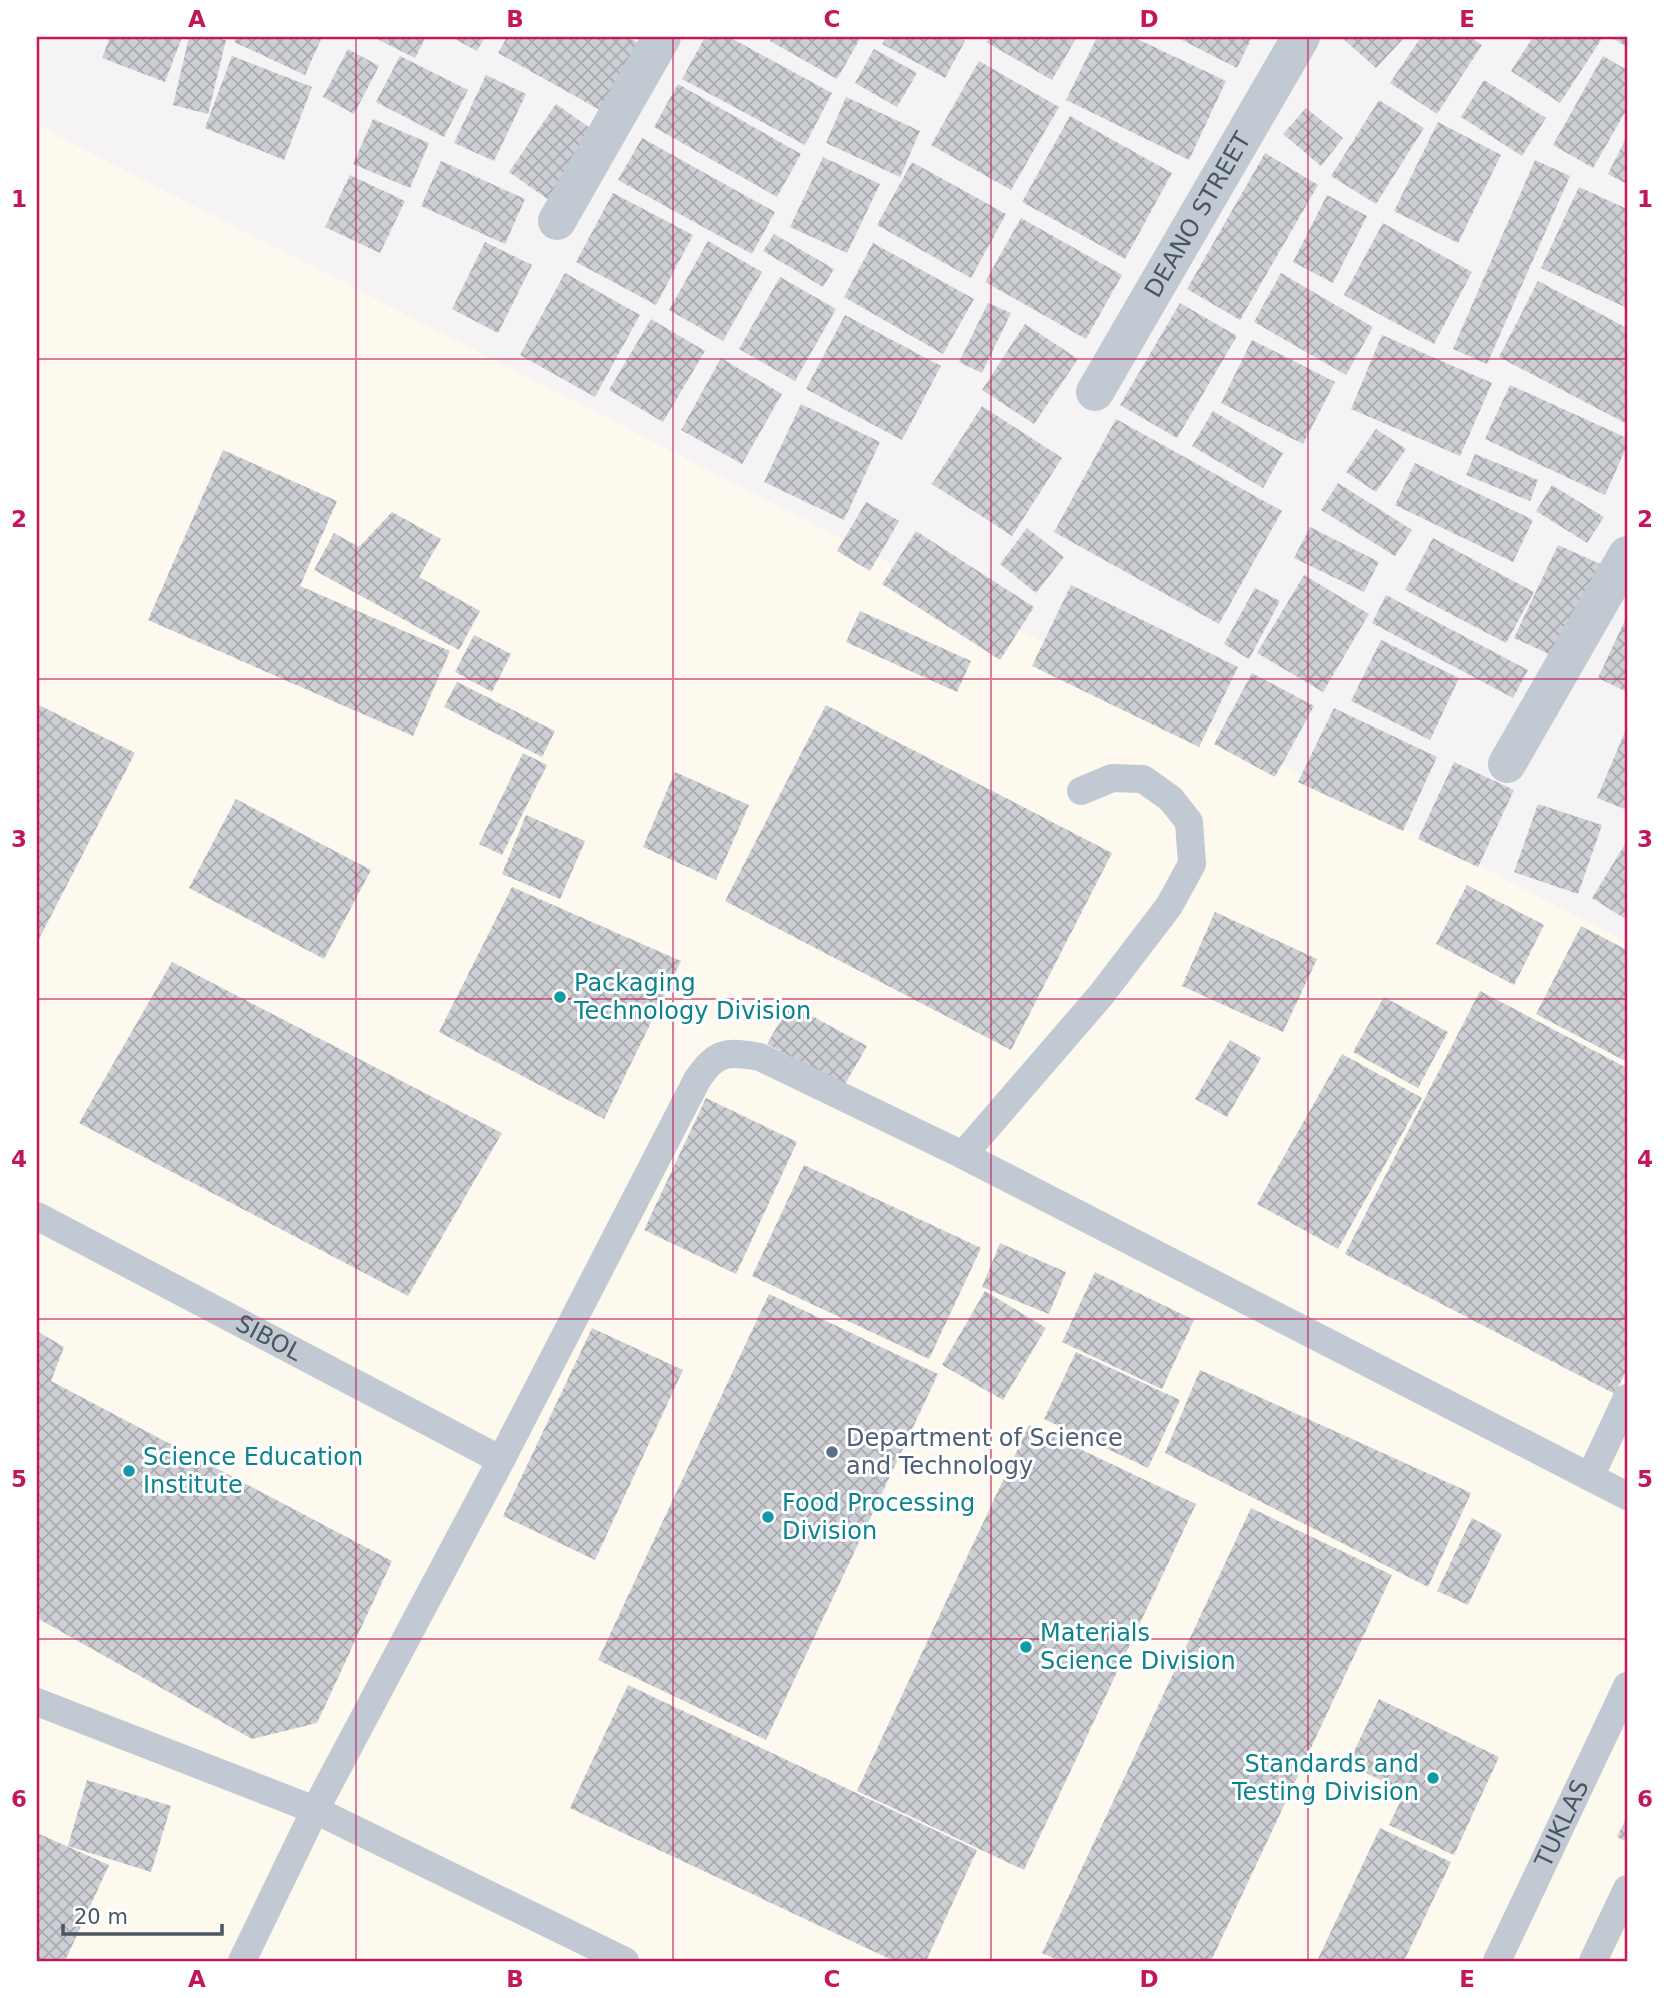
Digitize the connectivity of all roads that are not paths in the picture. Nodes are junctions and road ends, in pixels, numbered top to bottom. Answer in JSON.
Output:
{"nodes":[{"id":1,"x":662,"y":37,"type":"edge"},
{"id":2,"x":1301,"y":37,"type":"edge"},
{"id":3,"x":557,"y":221,"type":"dead end"},
{"id":4,"x":1095,"y":392,"type":"dead end"},
{"id":5,"x":1627,"y":555,"type":"edge"},
{"id":6,"x":1507,"y":764,"type":"dead end"},
{"id":7,"x":1081,"y":791,"type":"dead end"},
{"id":8,"x":963,"y":1155,"type":"junction"},
{"id":9,"x":37,"y":1216,"type":"edge"},
{"id":10,"x":1627,"y":1398,"type":"edge"},
{"id":11,"x":501,"y":1460,"type":"junction"},
{"id":12,"x":1590,"y":1477,"type":"junction"},
{"id":13,"x":1627,"y":1496,"type":"edge"},
{"id":14,"x":1627,"y":1686,"type":"edge"},
{"id":15,"x":37,"y":1702,"type":"edge"},
{"id":16,"x":315,"y":1810,"type":"junction"},
{"id":17,"x":1627,"y":1889,"type":"edge"},
{"id":18,"x":242,"y":1961,"type":"edge"},
{"id":19,"x":625,"y":1961,"type":"edge"},
{"id":20,"x":1497,"y":1961,"type":"edge"},
{"id":21,"x":1593,"y":1961,"type":"edge"}],
"edges":[{"from":1,"to":3,"type":"street"},
{"from":2,"to":4,"type":"street","name":"DEANO STREET"},
{"from":5,"to":6,"type":"street"},
{"from":7,"to":8,"type":"lane"},
{"from":8,"to":11,"type":"lane"},
{"from":8,"to":12,"type":"lane"},
{"from":9,"to":11,"type":"lane","name":"SIBOL"},
{"from":10,"to":12,"type":"lane"},
{"from":11,"to":16,"type":"lane"},
{"from":12,"to":13,"type":"lane"},
{"from":14,"to":20,"type":"lane","name":"TUKLAS"},
{"from":15,"to":16,"type":"lane"},
{"from":16,"to":18,"type":"lane"},
{"from":16,"to":19,"type":"lane"},
{"from":17,"to":21,"type":"lane"}]}
